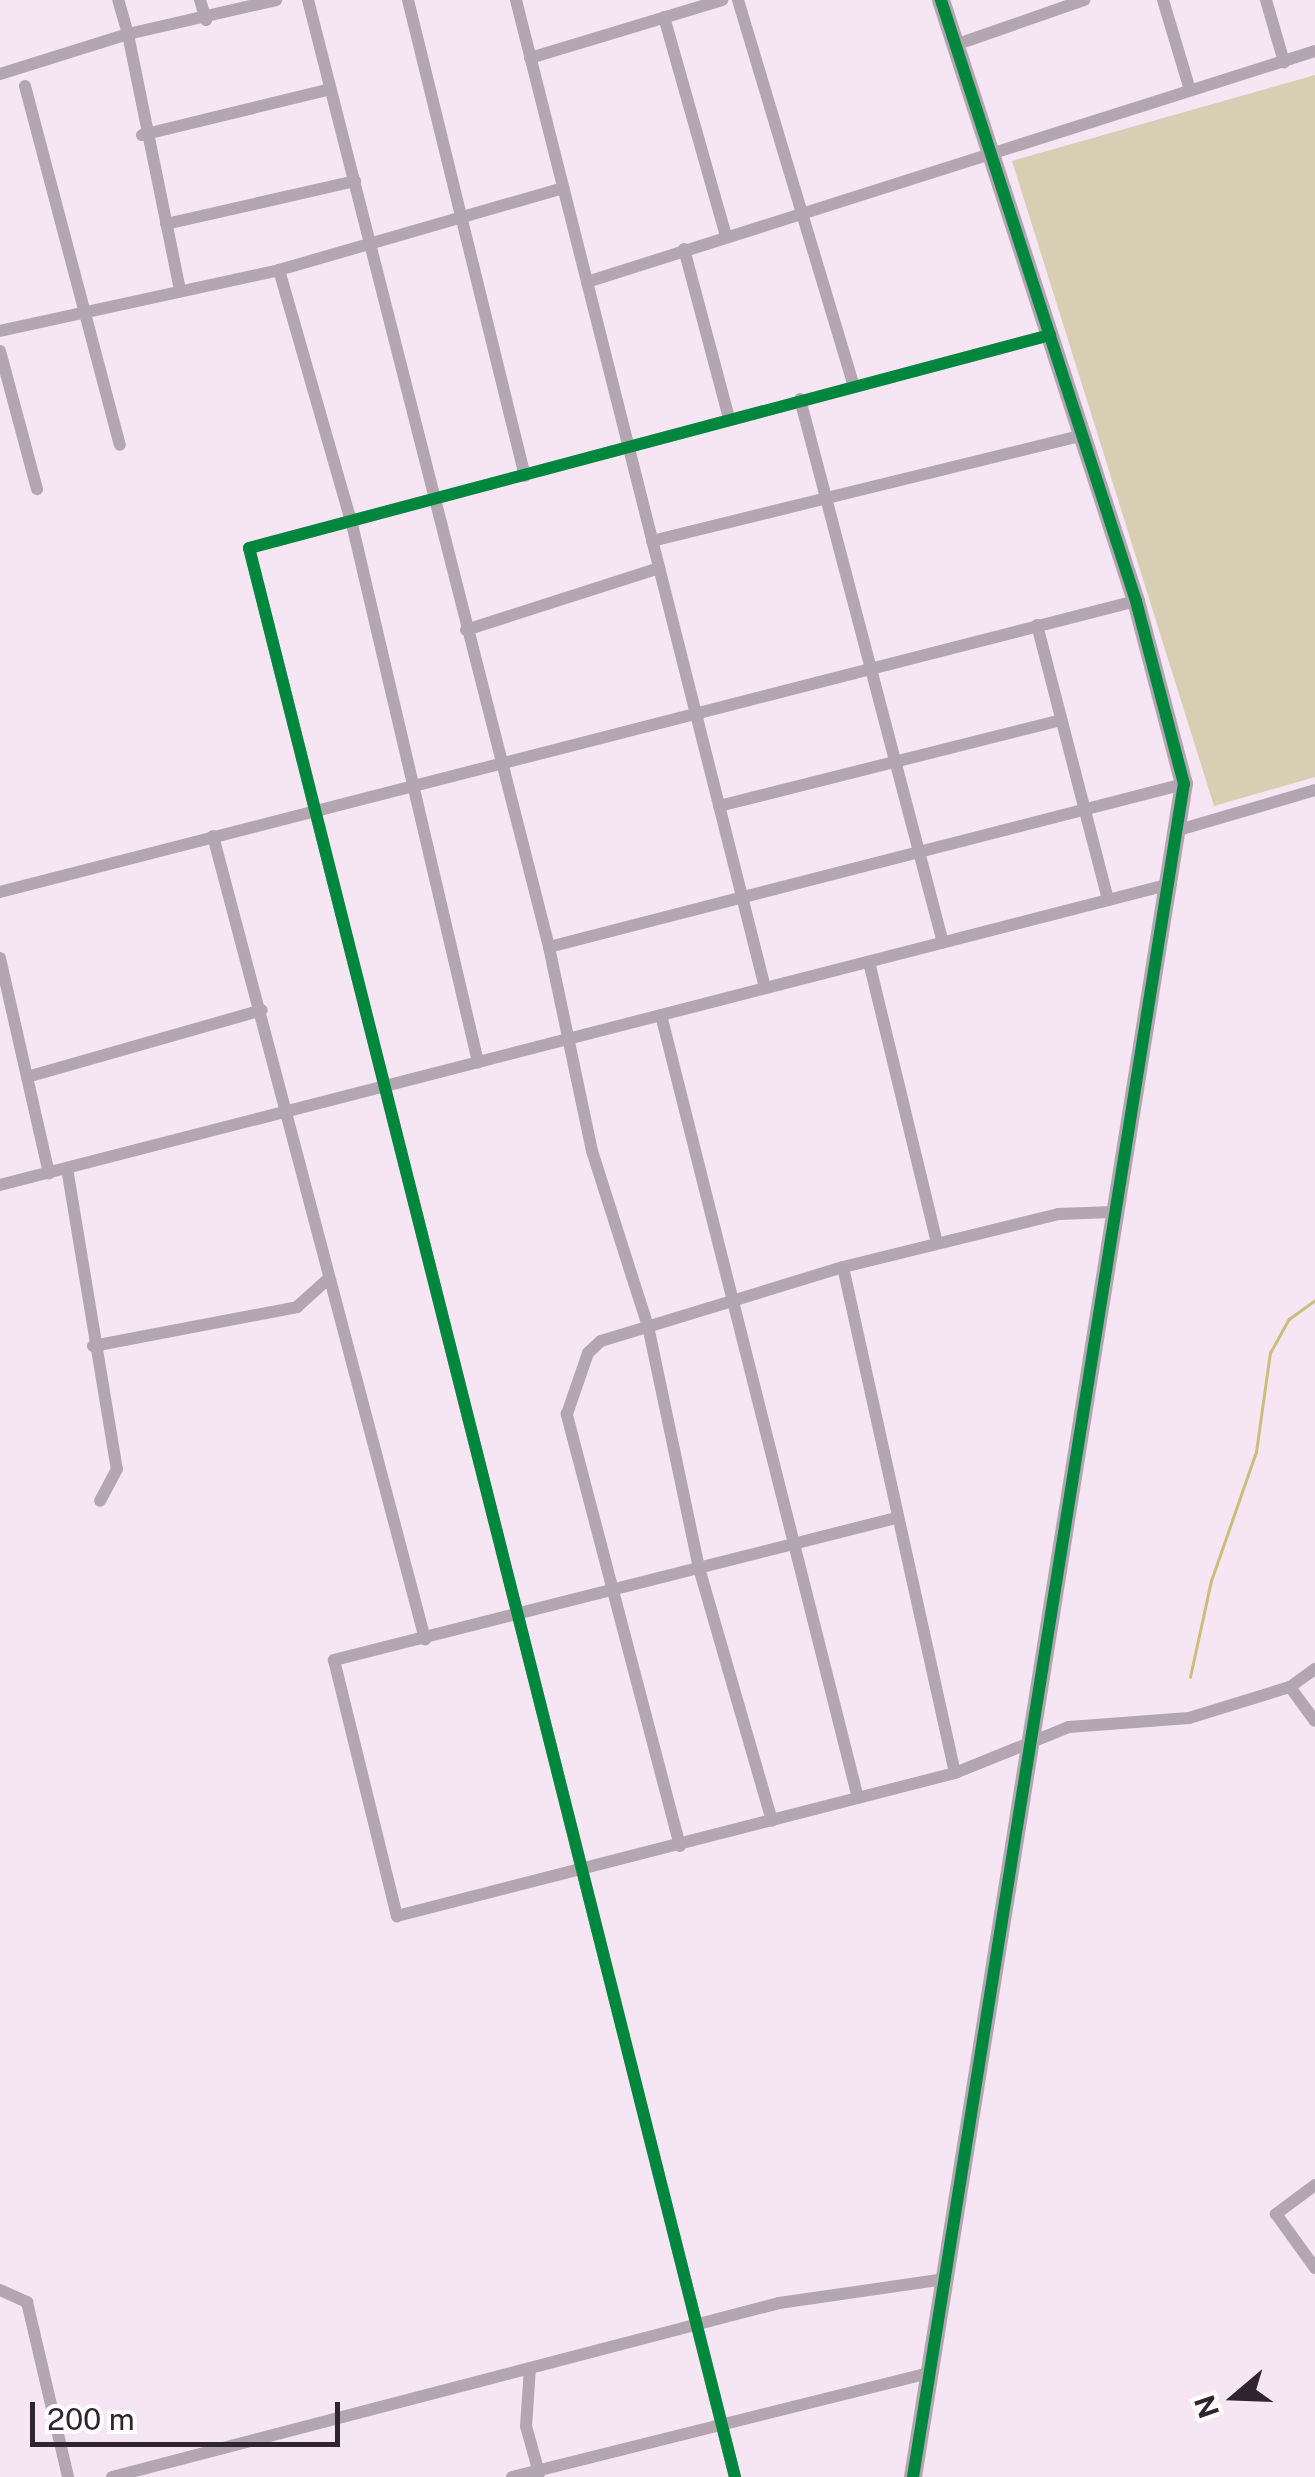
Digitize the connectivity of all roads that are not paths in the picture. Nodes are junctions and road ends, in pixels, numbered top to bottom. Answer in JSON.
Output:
{"nodes":[{"id":1,"x":118,"y":0,"type":"edge"},
{"id":2,"x":200,"y":0,"type":"edge"},
{"id":3,"x":276,"y":0,"type":"edge"},
{"id":4,"x":308,"y":0,"type":"edge"},
{"id":5,"x":408,"y":0,"type":"edge"},
{"id":6,"x":516,"y":0,"type":"edge"},
{"id":7,"x":722,"y":0,"type":"edge"},
{"id":8,"x":738,"y":0,"type":"edge"},
{"id":9,"x":941,"y":0,"type":"edge"},
{"id":10,"x":1084,"y":0,"type":"edge"},
{"id":11,"x":1163,"y":0,"type":"edge"},
{"id":12,"x":1266,"y":0,"type":"edge"},
{"id":13,"x":1066,"y":2,"type":"edge"},
{"id":14,"x":664,"y":17,"type":"junction"},
{"id":15,"x":206,"y":20,"type":"junction"},
{"id":16,"x":128,"y":34,"type":"junction"},
{"id":17,"x":955,"y":45,"type":"junction"},
{"id":18,"x":1315,"y":51,"type":"edge"},
{"id":19,"x":530,"y":58,"type":"junction"},
{"id":20,"x":1284,"y":62,"type":"junction"},
{"id":21,"x":0,"y":74,"type":"edge"},
{"id":22,"x":24,"y":86,"type":"dead end"},
{"id":23,"x":330,"y":89,"type":"junction"},
{"id":24,"x":1190,"y":90,"type":"junction"},
{"id":25,"x":142,"y":135,"type":"junction"},
{"id":26,"x":989,"y":158,"type":"junction"},
{"id":27,"x":355,"y":180,"type":"junction"},
{"id":28,"x":563,"y":188,"type":"junction"},
{"id":29,"x":805,"y":210,"type":"junction"},
{"id":30,"x":458,"y":218,"type":"junction"},
{"id":31,"x":166,"y":224,"type":"junction"},
{"id":32,"x":726,"y":236,"type":"junction"},
{"id":33,"x":372,"y":244,"type":"junction"},
{"id":34,"x":684,"y":250,"type":"junction"},
{"id":35,"x":279,"y":270,"type":"junction"},
{"id":36,"x":587,"y":282,"type":"junction"},
{"id":37,"x":180,"y":290,"type":"junction"},
{"id":38,"x":85,"y":314,"type":"junction"},
{"id":39,"x":0,"y":331,"type":"edge"},
{"id":40,"x":1050,"y":335,"type":"junction"},
{"id":41,"x":0,"y":351,"type":"edge"},
{"id":42,"x":854,"y":383,"type":"junction"},
{"id":43,"x":800,"y":398,"type":"junction"},
{"id":44,"x":730,"y":418,"type":"junction"},
{"id":45,"x":1081,"y":436,"type":"junction"},
{"id":46,"x":120,"y":445,"type":"dead end"},
{"id":47,"x":628,"y":447,"type":"junction"},
{"id":48,"x":525,"y":476,"type":"junction"},
{"id":49,"x":37,"y":490,"type":"dead end"},
{"id":50,"x":825,"y":496,"type":"junction"},
{"id":51,"x":432,"y":502,"type":"junction"},
{"id":52,"x":352,"y":524,"type":"junction"},
{"id":53,"x":652,"y":541,"type":"junction"},
{"id":54,"x":659,"y":568,"type":"junction"},
{"id":55,"x":1136,"y":601,"type":"junction"},
{"id":56,"x":1037,"y":625,"type":"junction"},
{"id":57,"x":466,"y":630,"type":"junction"},
{"id":58,"x":871,"y":663,"type":"junction"},
{"id":59,"x":694,"y":709,"type":"junction"},
{"id":60,"x":1061,"y":720,"type":"junction"},
{"id":61,"x":895,"y":759,"type":"junction"},
{"id":62,"x":496,"y":762,"type":"junction"},
{"id":63,"x":409,"y":784,"type":"junction"},
{"id":64,"x":1184,"y":784,"type":"junction"},
{"id":65,"x":1315,"y":790,"type":"edge"},
{"id":66,"x":719,"y":806,"type":"junction"},
{"id":67,"x":1085,"y":807,"type":"junction"},
{"id":68,"x":314,"y":810,"type":"junction"},
{"id":69,"x":1182,"y":830,"type":"junction"},
{"id":70,"x":213,"y":836,"type":"junction"},
{"id":71,"x":918,"y":849,"type":"junction"},
{"id":72,"x":1172,"y":884,"type":"junction"},
{"id":73,"x":0,"y":892,"type":"edge"},
{"id":74,"x":741,"y":893,"type":"junction"},
{"id":75,"x":1108,"y":900,"type":"junction"},
{"id":76,"x":943,"y":943,"type":"junction"},
{"id":77,"x":550,"y":947,"type":"junction"},
{"id":78,"x":0,"y":958,"type":"edge"},
{"id":79,"x":869,"y":962,"type":"junction"},
{"id":80,"x":765,"y":988,"type":"junction"},
{"id":81,"x":262,"y":1010,"type":"junction"},
{"id":82,"x":661,"y":1015,"type":"junction"},
{"id":83,"x":568,"y":1039,"type":"junction"},
{"id":84,"x":478,"y":1062,"type":"junction"},
{"id":85,"x":27,"y":1077,"type":"junction"},
{"id":86,"x":385,"y":1086,"type":"junction"},
{"id":87,"x":289,"y":1111,"type":"junction"},
{"id":88,"x":68,"y":1168,"type":"junction"},
{"id":89,"x":49,"y":1172,"type":"junction"},
{"id":90,"x":0,"y":1185,"type":"edge"},
{"id":91,"x":1113,"y":1212,"type":"junction"},
{"id":92,"x":936,"y":1242,"type":"junction"},
{"id":93,"x":842,"y":1267,"type":"junction"},
{"id":94,"x":329,"y":1278,"type":"junction"},
{"id":95,"x":732,"y":1299,"type":"junction"},
{"id":96,"x":648,"y":1326,"type":"junction"},
{"id":97,"x":93,"y":1346,"type":"junction"},
{"id":98,"x":100,"y":1501,"type":"dead end"},
{"id":99,"x":896,"y":1518,"type":"junction"},
{"id":100,"x":795,"y":1541,"type":"junction"},
{"id":101,"x":699,"y":1568,"type":"junction"},
{"id":102,"x":613,"y":1590,"type":"junction"},
{"id":103,"x":519,"y":1614,"type":"junction"},
{"id":104,"x":425,"y":1638,"type":"junction"},
{"id":105,"x":1315,"y":1669,"type":"edge"},
{"id":106,"x":1290,"y":1687,"type":"junction"},
{"id":107,"x":1315,"y":1721,"type":"edge"},
{"id":108,"x":1029,"y":1747,"type":"junction"},
{"id":109,"x":956,"y":1773,"type":"junction"},
{"id":110,"x":858,"y":1798,"type":"junction"},
{"id":111,"x":772,"y":1820,"type":"junction"},
{"id":112,"x":680,"y":1846,"type":"junction"},
{"id":113,"x":585,"y":1874,"type":"junction"},
{"id":114,"x":1315,"y":2185,"type":"edge"},
{"id":115,"x":1315,"y":2268,"type":"edge"},
{"id":116,"x":945,"y":2279,"type":"junction"},
{"id":117,"x":0,"y":2290,"type":"edge"},
{"id":118,"x":694,"y":2326,"type":"junction"},
{"id":119,"x":530,"y":2368,"type":"junction"},
{"id":120,"x":930,"y":2373,"type":"junction"},
{"id":121,"x":720,"y":2424,"type":"junction"},
{"id":122,"x":539,"y":2473,"type":"edge"},
{"id":123,"x":68,"y":2477,"type":"edge"},
{"id":124,"x":112,"y":2477,"type":"edge"},
{"id":125,"x":512,"y":2477,"type":"edge"},
{"id":126,"x":735,"y":2477,"type":"edge"},
{"id":127,"x":913,"y":2477,"type":"edge"}],
"edges":[{"from":1,"to":16,"type":"street"},
{"from":2,"to":15,"type":"street"},
{"from":3,"to":15,"type":"street"},
{"from":4,"to":23,"type":"street"},
{"from":5,"to":30,"type":"street"},
{"from":6,"to":19,"type":"street"},
{"from":7,"to":14,"type":"street"},
{"from":8,"to":29,"type":"street"},
{"from":9,"to":17,"type":"street"},
{"from":10,"to":13,"type":"street"},
{"from":11,"to":24,"type":"street"},
{"from":12,"to":20,"type":"street"},
{"from":13,"to":17,"type":"street"},
{"from":14,"to":19,"type":"street"},
{"from":14,"to":32,"type":"street"},
{"from":15,"to":16,"type":"street"},
{"from":16,"to":21,"type":"street"},
{"from":16,"to":25,"type":"street"},
{"from":17,"to":26,"type":"street"},
{"from":18,"to":20,"type":"street"},
{"from":19,"to":28,"type":"street"},
{"from":20,"to":24,"type":"street"},
{"from":22,"to":38,"type":"street"},
{"from":23,"to":25,"type":"street"},
{"from":23,"to":27,"type":"street"},
{"from":24,"to":26,"type":"street"},
{"from":25,"to":31,"type":"street"},
{"from":26,"to":29,"type":"street"},
{"from":26,"to":40,"type":"street"},
{"from":27,"to":31,"type":"street"},
{"from":27,"to":33,"type":"street"},
{"from":28,"to":30,"type":"street"},
{"from":28,"to":36,"type":"street"},
{"from":29,"to":32,"type":"street"},
{"from":29,"to":42,"type":"street"},
{"from":30,"to":33,"type":"street"},
{"from":30,"to":48,"type":"street"},
{"from":31,"to":37,"type":"street"},
{"from":32,"to":34,"type":"street"},
{"from":33,"to":35,"type":"street"},
{"from":33,"to":51,"type":"street"},
{"from":34,"to":36,"type":"street"},
{"from":34,"to":44,"type":"street"},
{"from":35,"to":37,"type":"street"},
{"from":35,"to":52,"type":"street"},
{"from":36,"to":47,"type":"street"},
{"from":37,"to":38,"type":"street"},
{"from":38,"to":39,"type":"street"},
{"from":38,"to":46,"type":"street"},
{"from":40,"to":42,"type":"street"},
{"from":40,"to":45,"type":"street"},
{"from":41,"to":49,"type":"street"},
{"from":42,"to":43,"type":"street"},
{"from":43,"to":44,"type":"street"},
{"from":43,"to":50,"type":"street"},
{"from":44,"to":47,"type":"street"},
{"from":45,"to":50,"type":"street"},
{"from":45,"to":55,"type":"street"},
{"from":47,"to":48,"type":"street"},
{"from":47,"to":53,"type":"street"},
{"from":48,"to":51,"type":"street"},
{"from":50,"to":53,"type":"street"},
{"from":50,"to":58,"type":"street"},
{"from":51,"to":52,"type":"street"},
{"from":51,"to":57,"type":"street"},
{"from":52,"to":63,"type":"street"},
{"from":52,"to":68,"type":"street"},
{"from":53,"to":54,"type":"street"},
{"from":54,"to":57,"type":"street"},
{"from":54,"to":59,"type":"street"},
{"from":55,"to":56,"type":"street"},
{"from":55,"to":64,"type":"street"},
{"from":56,"to":58,"type":"street"},
{"from":56,"to":60,"type":"street"},
{"from":57,"to":62,"type":"street"},
{"from":58,"to":59,"type":"street"},
{"from":58,"to":61,"type":"street"},
{"from":59,"to":62,"type":"street"},
{"from":59,"to":66,"type":"street"},
{"from":60,"to":61,"type":"street"},
{"from":60,"to":67,"type":"street"},
{"from":61,"to":66,"type":"street"},
{"from":61,"to":71,"type":"street"},
{"from":62,"to":63,"type":"street"},
{"from":62,"to":77,"type":"street"},
{"from":63,"to":68,"type":"street"},
{"from":63,"to":84,"type":"street"},
{"from":64,"to":67,"type":"street"},
{"from":64,"to":69,"type":"street"},
{"from":65,"to":69,"type":"street"},
{"from":66,"to":74,"type":"street"},
{"from":67,"to":71,"type":"street"},
{"from":67,"to":75,"type":"street"},
{"from":68,"to":70,"type":"street"},
{"from":68,"to":86,"type":"street"},
{"from":69,"to":72,"type":"street"},
{"from":70,"to":73,"type":"street"},
{"from":70,"to":81,"type":"street"},
{"from":71,"to":74,"type":"street"},
{"from":71,"to":76,"type":"street"},
{"from":72,"to":75,"type":"street"},
{"from":72,"to":91,"type":"street"},
{"from":74,"to":77,"type":"street"},
{"from":74,"to":80,"type":"street"},
{"from":75,"to":76,"type":"street"},
{"from":76,"to":79,"type":"street"},
{"from":77,"to":83,"type":"street"},
{"from":78,"to":85,"type":"street"},
{"from":79,"to":80,"type":"street"},
{"from":79,"to":92,"type":"street"},
{"from":80,"to":82,"type":"street"},
{"from":81,"to":85,"type":"street"},
{"from":81,"to":87,"type":"street"},
{"from":82,"to":83,"type":"street"},
{"from":82,"to":95,"type":"street"},
{"from":83,"to":84,"type":"street"},
{"from":83,"to":96,"type":"street"},
{"from":84,"to":86,"type":"street"},
{"from":85,"to":89,"type":"street"},
{"from":86,"to":87,"type":"street"},
{"from":86,"to":103,"type":"street"},
{"from":87,"to":88,"type":"street"},
{"from":87,"to":94,"type":"street"},
{"from":88,"to":89,"type":"street"},
{"from":88,"to":97,"type":"street"},
{"from":89,"to":90,"type":"street"},
{"from":91,"to":92,"type":"street"},
{"from":91,"to":108,"type":"street"},
{"from":92,"to":93,"type":"street"},
{"from":93,"to":95,"type":"street"},
{"from":93,"to":99,"type":"street"},
{"from":94,"to":97,"type":"street"},
{"from":94,"to":104,"type":"street"},
{"from":95,"to":96,"type":"street"},
{"from":95,"to":100,"type":"street"},
{"from":96,"to":101,"type":"street"},
{"from":96,"to":102,"type":"street"},
{"from":97,"to":98,"type":"street"},
{"from":99,"to":100,"type":"street"},
{"from":99,"to":109,"type":"street"},
{"from":100,"to":101,"type":"street"},
{"from":100,"to":110,"type":"street"},
{"from":101,"to":102,"type":"street"},
{"from":101,"to":111,"type":"street"},
{"from":102,"to":103,"type":"street"},
{"from":102,"to":112,"type":"street"},
{"from":103,"to":104,"type":"street"},
{"from":103,"to":113,"type":"street"},
{"from":104,"to":113,"type":"street"},
{"from":105,"to":106,"type":"street"},
{"from":106,"to":107,"type":"street"},
{"from":106,"to":108,"type":"street"},
{"from":108,"to":109,"type":"street"},
{"from":108,"to":116,"type":"street"},
{"from":109,"to":110,"type":"street"},
{"from":110,"to":111,"type":"street"},
{"from":111,"to":112,"type":"street"},
{"from":112,"to":113,"type":"street"},
{"from":113,"to":118,"type":"street"},
{"from":114,"to":115,"type":"street"},
{"from":116,"to":118,"type":"street"},
{"from":116,"to":120,"type":"street"},
{"from":117,"to":123,"type":"street"},
{"from":118,"to":119,"type":"street"},
{"from":118,"to":121,"type":"street"},
{"from":119,"to":122,"type":"street"},
{"from":119,"to":124,"type":"street"},
{"from":120,"to":121,"type":"street"},
{"from":120,"to":127,"type":"street"},
{"from":121,"to":122,"type":"street"},
{"from":121,"to":126,"type":"street"},
{"from":122,"to":125,"type":"street"}]}
